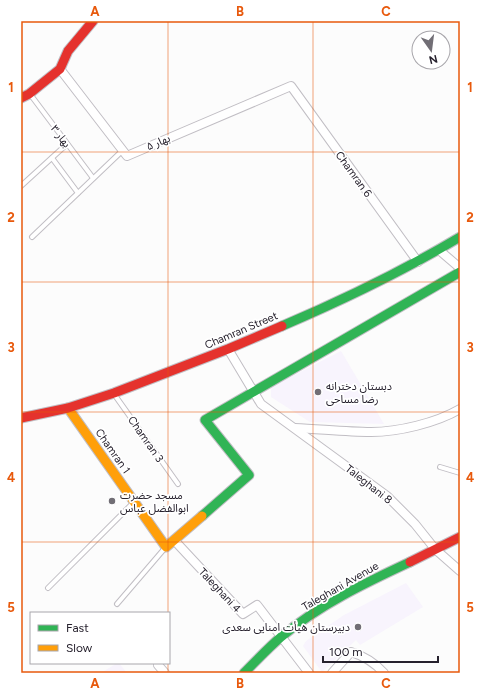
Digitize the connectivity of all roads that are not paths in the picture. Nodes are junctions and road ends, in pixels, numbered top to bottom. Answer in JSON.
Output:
{"nodes":[{"id":1,"x":93,"y":21,"type":"edge"},
{"id":2,"x":60,"y":69,"type":"junction"},
{"id":3,"x":291,"y":86,"type":"joint"},
{"id":4,"x":25,"y":96,"type":"edge"},
{"id":5,"x":67,"y":144,"type":"junction"},
{"id":6,"x":123,"y":150,"type":"junction"},
{"id":7,"x":52,"y":158,"type":"junction"},
{"id":8,"x":94,"y":178,"type":"junction"},
{"id":9,"x":21,"y":186,"type":"edge"},
{"id":10,"x":78,"y":193,"type":"junction"},
{"id":11,"x":32,"y":237,"type":"dead end"},
{"id":12,"x":460,"y":237,"type":"edge"},
{"id":13,"x":439,"y":250,"type":"junction"},
{"id":14,"x":418,"y":262,"type":"junction"},
{"id":15,"x":460,"y":268,"type":"edge"},
{"id":16,"x":460,"y":272,"type":"edge"},
{"id":17,"x":228,"y":349,"type":"junction"},
{"id":18,"x":254,"y":391,"type":"junction"},
{"id":19,"x":114,"y":394,"type":"junction"},
{"id":20,"x":68,"y":408,"type":"junction"},
{"id":21,"x":460,"y":409,"type":"edge"},
{"id":22,"x":21,"y":418,"type":"edge"},
{"id":23,"x":294,"y":428,"type":"junction"},
{"id":24,"x":440,"y":467,"type":"dead end"},
{"id":25,"x":460,"y":473,"type":"edge"},
{"id":26,"x":178,"y":484,"type":"dead end"},
{"id":27,"x":134,"y":502,"type":"junction"},
{"id":28,"x":460,"y":538,"type":"edge"},
{"id":29,"x":174,"y":540,"type":"junction"},
{"id":30,"x":166,"y":547,"type":"junction"},
{"id":31,"x":435,"y":549,"type":"junction"},
{"id":32,"x":460,"y":572,"type":"edge"},
{"id":33,"x":48,"y":588,"type":"dead end"},
{"id":34,"x":116,"y":604,"type":"dead end"},
{"id":35,"x":281,"y":637,"type":"junction"},
{"id":36,"x":158,"y":665,"type":"dead end"},
{"id":37,"x":165,"y":673,"type":"edge"},
{"id":38,"x":244,"y":673,"type":"edge"},
{"id":39,"x":309,"y":673,"type":"edge"},
{"id":40,"x":332,"y":673,"type":"edge"},
{"id":41,"x":384,"y":673,"type":"edge"}],
"edges":[{"from":1,"to":2,"type":"street"},
{"from":2,"to":4,"type":"street"},
{"from":2,"to":6,"type":"street"},
{"from":3,"to":6,"type":"street","name":"بهار ۵"},
{"from":3,"to":14,"type":"street","name":"Chamran 6"},
{"from":4,"to":5,"type":"lane","name":"بهار ۳"},
{"from":5,"to":7,"type":"lane"},
{"from":5,"to":8,"type":"lane","name":"بهار ۳"},
{"from":6,"to":8,"type":"lane"},
{"from":7,"to":9,"type":"lane"},
{"from":7,"to":10,"type":"lane"},
{"from":8,"to":10,"type":"lane"},
{"from":10,"to":11,"type":"lane"},
{"from":12,"to":13,"type":"street","name":"Chamran Street"},
{"from":13,"to":14,"type":"street","name":"Chamran Street"},
{"from":13,"to":15,"type":"street"},
{"from":14,"to":17,"type":"street","name":"Chamran Street"},
{"from":16,"to":18,"type":"street"},
{"from":17,"to":18,"type":"street","name":"Taleghani 8"},
{"from":17,"to":19,"type":"street","name":"Chamran Street"},
{"from":18,"to":23,"type":"street","name":"Taleghani 8"},
{"from":18,"to":29,"type":"street"},
{"from":19,"to":20,"type":"street","name":"Chamran Street"},
{"from":19,"to":26,"type":"lane","name":"Chamran 3"},
{"from":20,"to":22,"type":"street","name":"Chamran Street"},
{"from":20,"to":27,"type":"street","name":"Chamran 1"},
{"from":21,"to":23,"type":"street"},
{"from":23,"to":31,"type":"street","name":"Taleghani 8"},
{"from":24,"to":25,"type":"lane"},
{"from":27,"to":30,"type":"street","name":"Chamran 1"},
{"from":27,"to":33,"type":"lane"},
{"from":28,"to":31,"type":"street","name":"Taleghani Avenue"},
{"from":29,"to":30,"type":"street"},
{"from":29,"to":35,"type":"street","name":"Taleghani 4"},
{"from":30,"to":34,"type":"lane"},
{"from":31,"to":32,"type":"street","name":"Taleghani 8"},
{"from":31,"to":35,"type":"street","name":"Taleghani Avenue"},
{"from":35,"to":38,"type":"street","name":"Taleghani Avenue"},
{"from":35,"to":39,"type":"street"},
{"from":36,"to":37,"type":"street"},
{"from":40,"to":41,"type":"street"}]}
